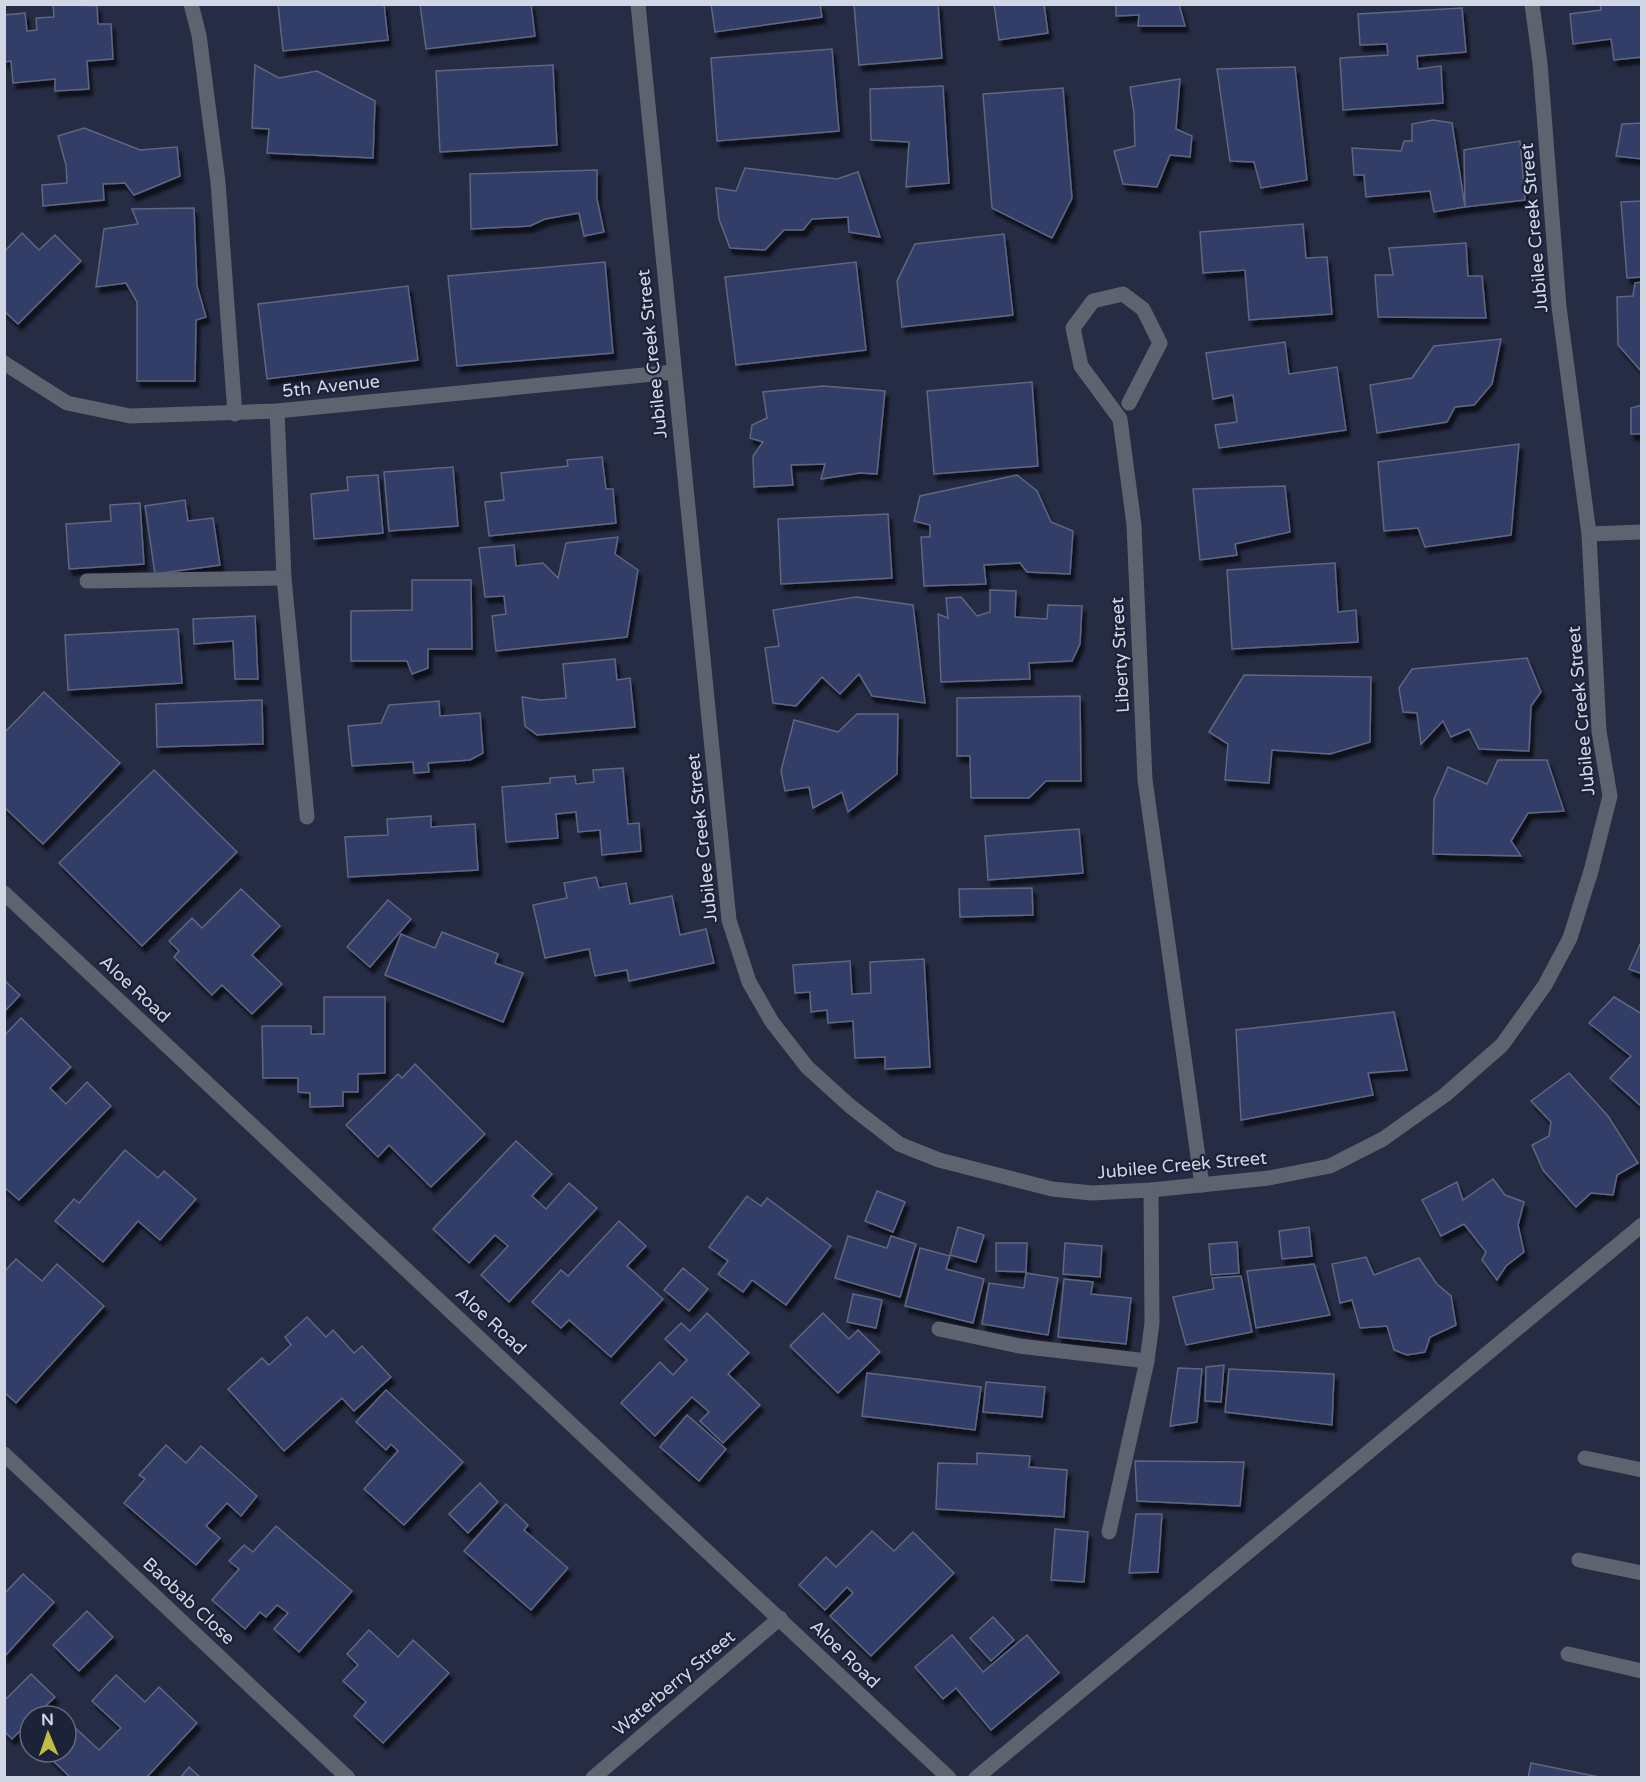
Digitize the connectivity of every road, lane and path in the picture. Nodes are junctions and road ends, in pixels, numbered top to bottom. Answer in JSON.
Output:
{"nodes":[{"id":1,"x":191,"y":4,"type":"edge"},
{"id":2,"x":638,"y":4,"type":"edge"},
{"id":3,"x":1532,"y":4,"type":"edge"},
{"id":4,"x":4,"y":363,"type":"edge"},
{"id":5,"x":674,"y":372,"type":"junction"},
{"id":6,"x":1129,"y":403,"type":"dead end"},
{"id":7,"x":277,"y":411,"type":"junction"},
{"id":8,"x":235,"y":414,"type":"junction"},
{"id":9,"x":1641,"y":532,"type":"edge"},
{"id":10,"x":1589,"y":534,"type":"junction"},
{"id":11,"x":284,"y":578,"type":"junction"},
{"id":12,"x":87,"y":581,"type":"dead end"},
{"id":13,"x":307,"y":817,"type":"dead end"},
{"id":14,"x":4,"y":893,"type":"edge"},
{"id":15,"x":1202,"y":1185,"type":"junction"},
{"id":16,"x":1151,"y":1190,"type":"junction"},
{"id":17,"x":1641,"y":1225,"type":"edge"},
{"id":18,"x":939,"y":1329,"type":"dead end"},
{"id":19,"x":1147,"y":1361,"type":"junction"},
{"id":20,"x":4,"y":1454,"type":"edge"},
{"id":21,"x":1585,"y":1458,"type":"dead end"},
{"id":22,"x":1641,"y":1470,"type":"edge"},
{"id":23,"x":1109,"y":1532,"type":"dead end"},
{"id":24,"x":1579,"y":1560,"type":"dead end"},
{"id":25,"x":1641,"y":1573,"type":"edge"},
{"id":26,"x":780,"y":1618,"type":"junction"},
{"id":27,"x":1568,"y":1654,"type":"dead end"},
{"id":28,"x":1641,"y":1671,"type":"edge"},
{"id":29,"x":348,"y":1778,"type":"edge"},
{"id":30,"x":593,"y":1778,"type":"edge"},
{"id":31,"x":949,"y":1778,"type":"edge"},
{"id":32,"x":976,"y":1778,"type":"edge"}],
"edges":[{"from":1,"to":8,"type":"street"},
{"from":2,"to":5,"type":"street","name":"Jubilee Creek Street"},
{"from":3,"to":10,"type":"street","name":"Jubilee Creek Street"},
{"from":4,"to":8,"type":"street","name":"5th Avenue"},
{"from":5,"to":7,"type":"street","name":"5th Avenue"},
{"from":5,"to":16,"type":"street","name":"Jubilee Creek Street"},
{"from":6,"to":15,"type":"street","name":"Liberty Street"},
{"from":7,"to":8,"type":"street","name":"5th Avenue"},
{"from":7,"to":11,"type":"street"},
{"from":9,"to":10,"type":"street"},
{"from":10,"to":15,"type":"street","name":"Jubilee Creek Street"},
{"from":11,"to":12,"type":"street"},
{"from":11,"to":13,"type":"street"},
{"from":14,"to":26,"type":"street","name":"Aloe Road"},
{"from":15,"to":16,"type":"street","name":"Jubilee Creek Street"},
{"from":16,"to":19,"type":"street"},
{"from":17,"to":32,"type":"street"},
{"from":18,"to":19,"type":"street"},
{"from":19,"to":23,"type":"street"},
{"from":20,"to":29,"type":"street","name":"Baobab Close"},
{"from":21,"to":22,"type":"street"},
{"from":24,"to":25,"type":"street"},
{"from":26,"to":30,"type":"street","name":"Waterberry Street"},
{"from":26,"to":31,"type":"street","name":"Aloe Road"},
{"from":27,"to":28,"type":"street"}]}
